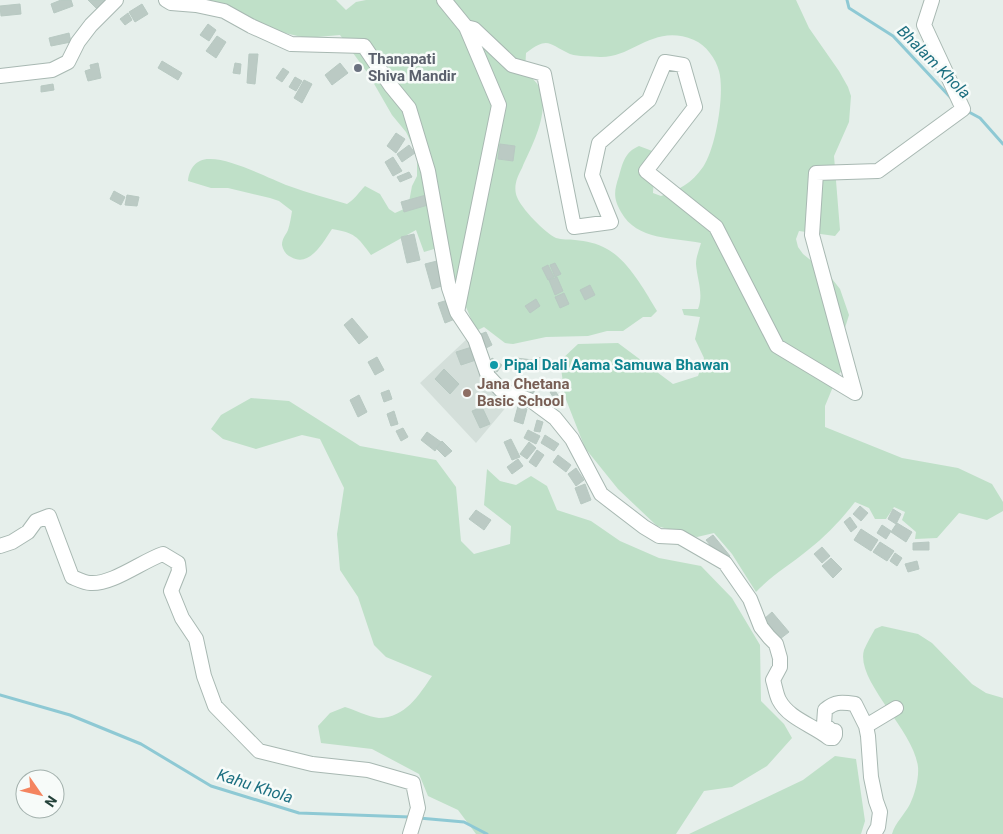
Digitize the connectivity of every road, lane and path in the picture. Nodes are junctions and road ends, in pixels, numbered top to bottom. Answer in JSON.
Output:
{"nodes":[{"id":1,"x":116,"y":0,"type":"edge"},
{"id":2,"x":166,"y":0,"type":"edge"},
{"id":3,"x":444,"y":0,"type":"edge"},
{"id":4,"x":932,"y":0,"type":"edge"},
{"id":5,"x":466,"y":27,"type":"junction"},
{"id":6,"x":0,"y":76,"type":"edge"},
{"id":7,"x":457,"y":312,"type":"junction"},
{"id":8,"x":0,"y":546,"type":"edge"},
{"id":9,"x":896,"y":708,"type":"dead end"},
{"id":10,"x":866,"y":726,"type":"junction"},
{"id":11,"x":410,"y":834,"type":"edge"},
{"id":12,"x":874,"y":834,"type":"edge"}],
"edges":[{"from":1,"to":6,"type":"street"},
{"from":2,"to":7,"type":"street"},
{"from":3,"to":5,"type":"street"},
{"from":4,"to":5,"type":"street"},
{"from":5,"to":7,"type":"street"},
{"from":7,"to":10,"type":"street"},
{"from":8,"to":11,"type":"street"},
{"from":9,"to":10,"type":"street"},
{"from":10,"to":12,"type":"street"}]}
